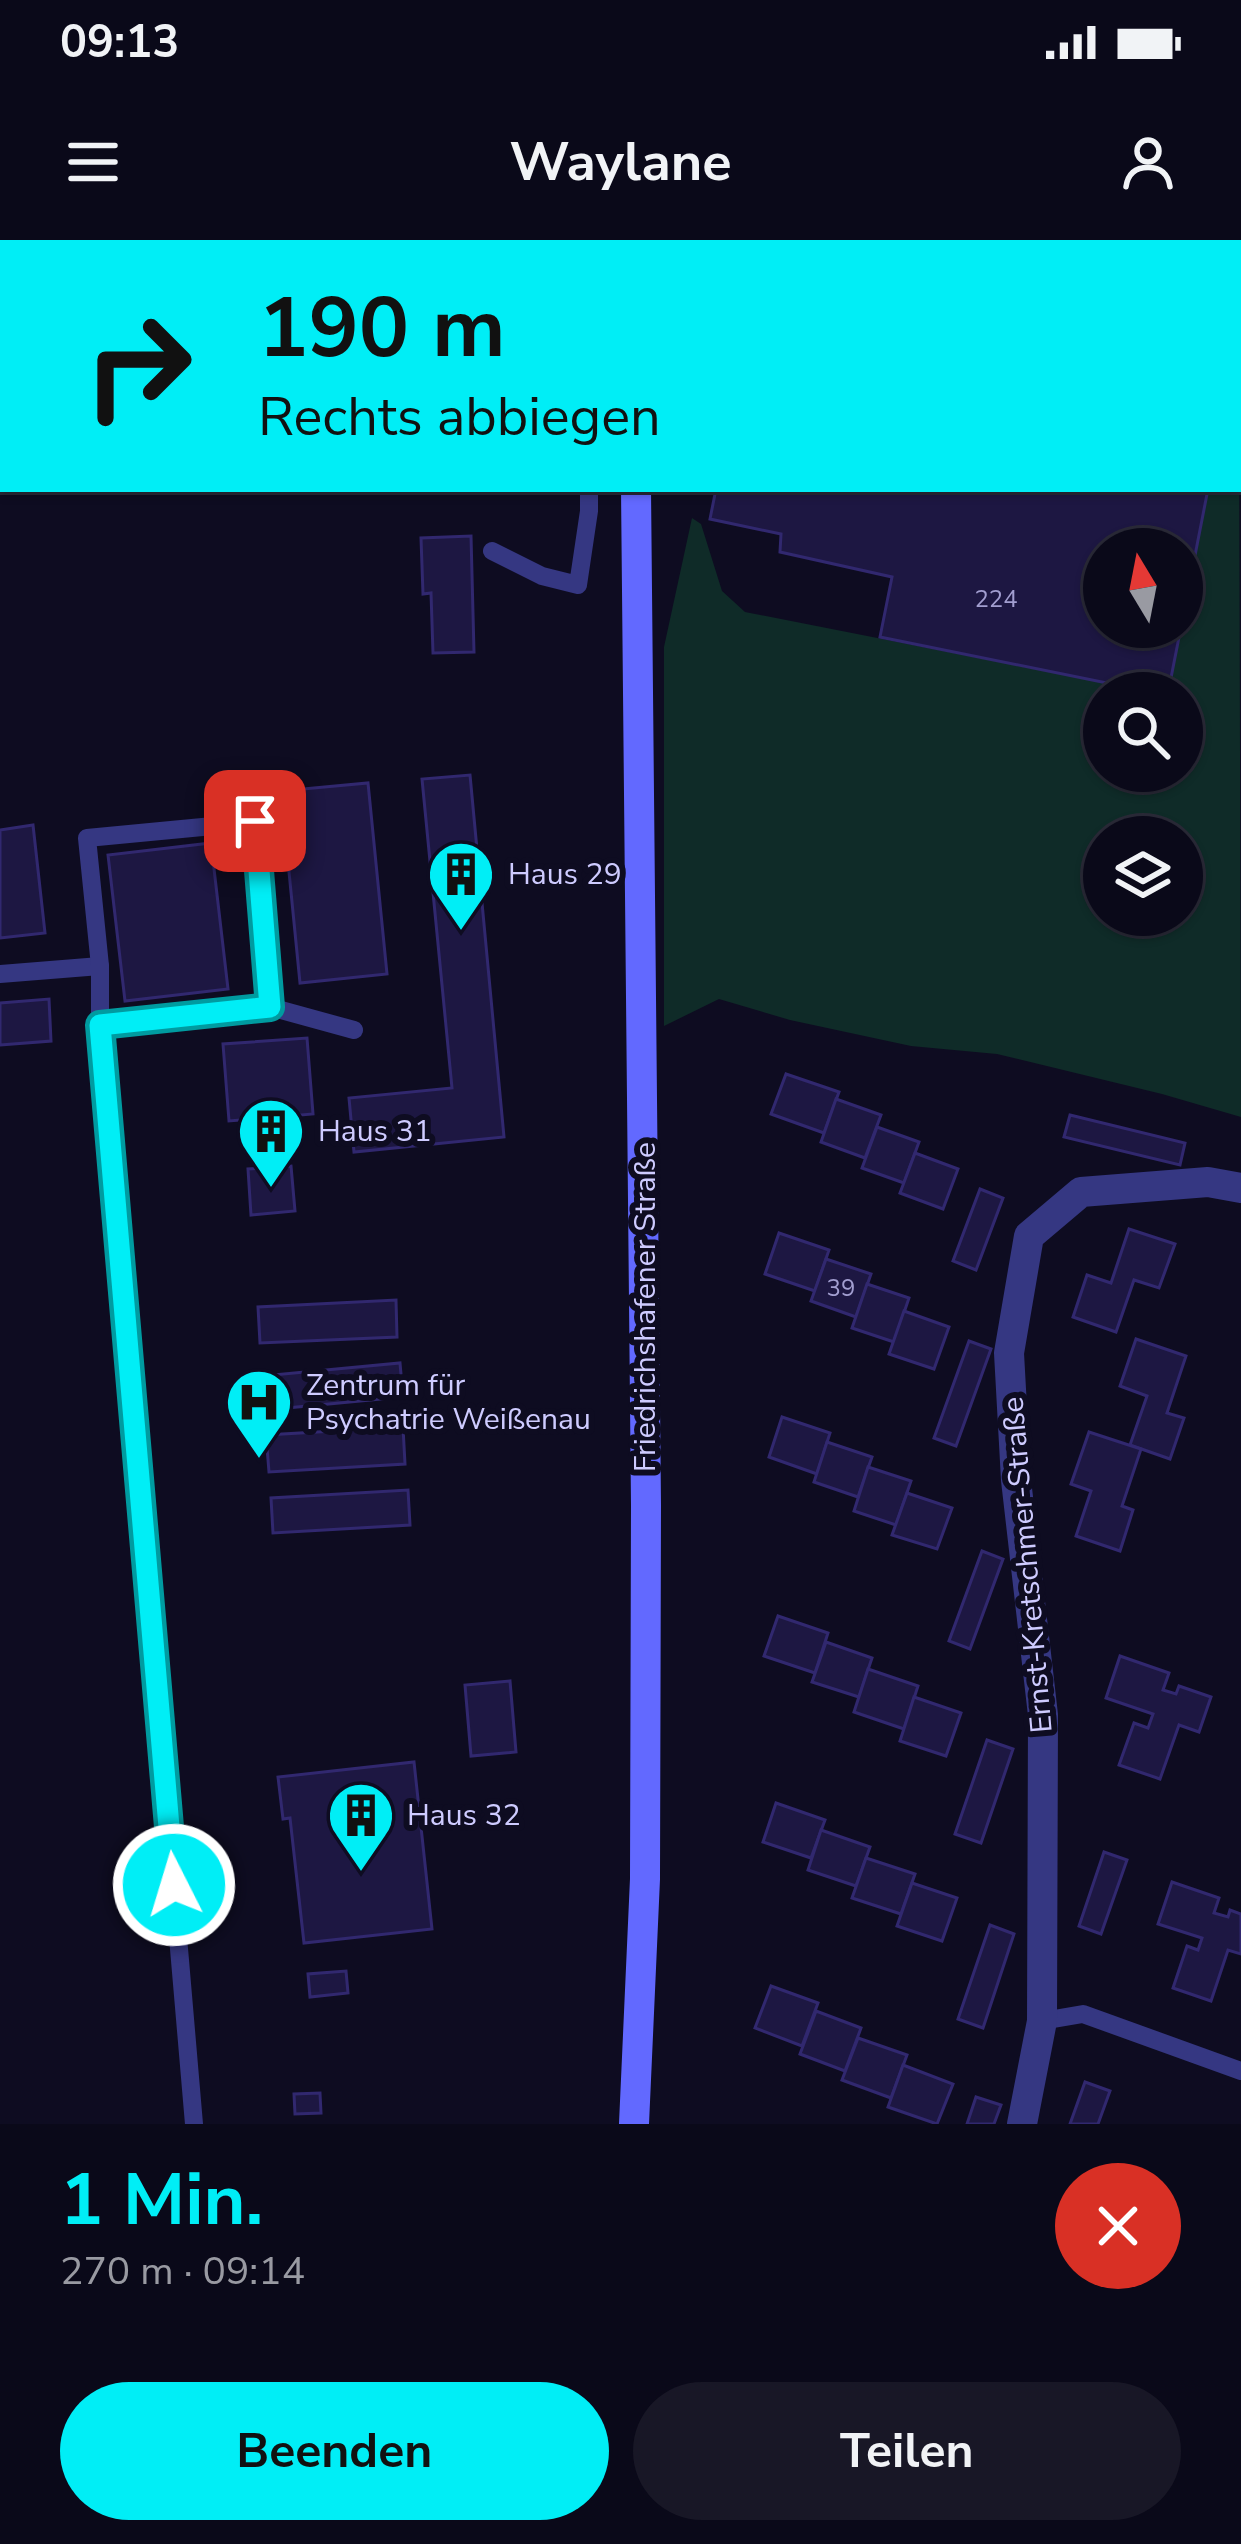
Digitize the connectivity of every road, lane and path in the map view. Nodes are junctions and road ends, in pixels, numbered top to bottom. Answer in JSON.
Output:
{"nodes":[{"id":1,"x":589,"y":492,"type":"edge"},
{"id":2,"x":636,"y":492,"type":"edge"},
{"id":3,"x":492,"y":551,"type":"dead end"},
{"id":4,"x":100,"y":966,"type":"junction"},
{"id":5,"x":0,"y":974,"type":"edge"},
{"id":6,"x":270,"y":1007,"type":"junction"},
{"id":7,"x":100,"y":1025,"type":"junction"},
{"id":8,"x":353,"y":1030,"type":"dead end"},
{"id":9,"x":1241,"y":1189,"type":"edge"},
{"id":10,"x":1042,"y":2021,"type":"junction"},
{"id":11,"x":1241,"y":2071,"type":"edge"},
{"id":12,"x":194,"y":2124,"type":"edge"},
{"id":13,"x":634,"y":2124,"type":"edge"},
{"id":14,"x":1022,"y":2124,"type":"edge"}],
"edges":[{"from":1,"to":3,"type":"lane"},
{"from":2,"to":13,"type":"main road","name":"Friedrichshafener Straße"},
{"from":4,"to":5,"type":"lane"},
{"from":4,"to":6,"type":"lane"},
{"from":4,"to":7,"type":"lane"},
{"from":6,"to":7,"type":"lane"},
{"from":6,"to":8,"type":"lane"},
{"from":7,"to":12,"type":"lane"},
{"from":9,"to":10,"type":"street","name":"Ernst-Kretschmer-Straße"},
{"from":10,"to":11,"type":"lane"},
{"from":10,"to":14,"type":"street","name":"Ernst-Kretschmer-Straße"}]}
